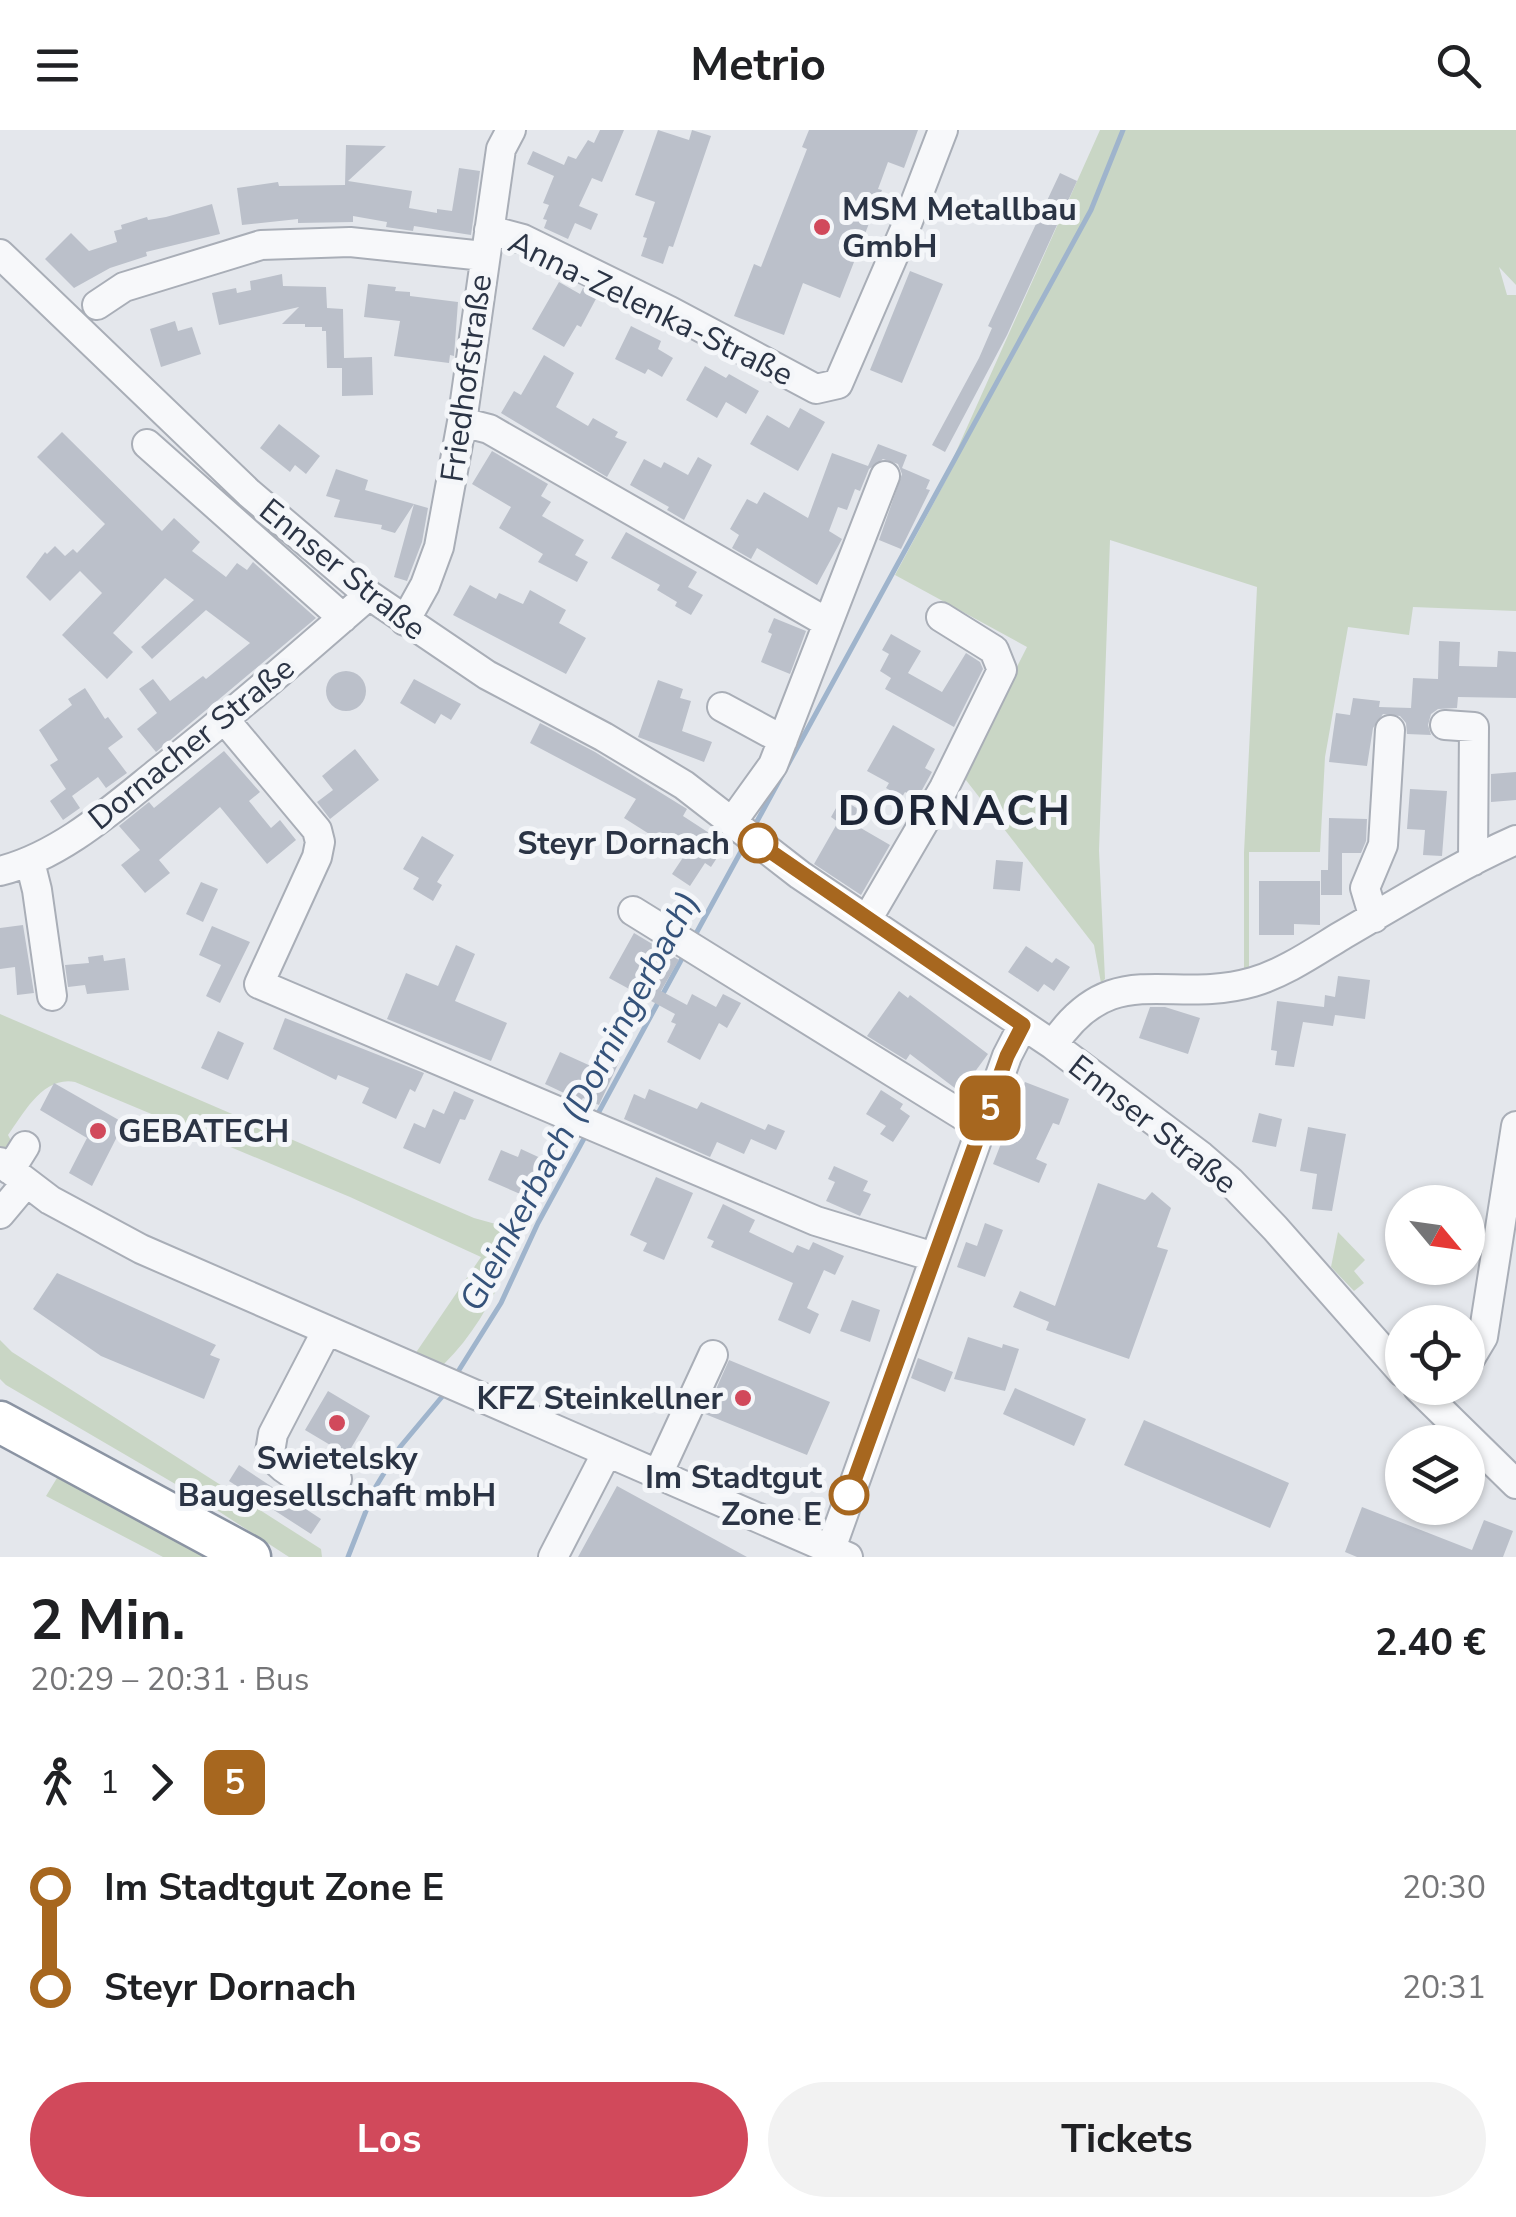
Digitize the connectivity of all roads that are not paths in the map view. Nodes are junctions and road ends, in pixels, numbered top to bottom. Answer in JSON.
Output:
{"nodes":[{"id":1,"x":511,"y":130,"type":"edge"},
{"id":2,"x":943,"y":130,"type":"edge"},
{"id":3,"x":486,"y":243,"type":"junction"},
{"id":4,"x":0,"y":254,"type":"edge"},
{"id":5,"x":97,"y":305,"type":"dead end"},
{"id":6,"x":462,"y":422,"type":"junction"},
{"id":7,"x":147,"y":444,"type":"dead end"},
{"id":8,"x":885,"y":476,"type":"dead end"},
{"id":9,"x":369,"y":595,"type":"junction"},
{"id":10,"x":941,"y":616,"type":"dead end"},
{"id":11,"x":343,"y":618,"type":"junction"},
{"id":12,"x":405,"y":622,"type":"junction"},
{"id":13,"x":828,"y":623,"type":"junction"},
{"id":14,"x":722,"y":707,"type":"dead end"},
{"id":15,"x":224,"y":720,"type":"junction"},
{"id":16,"x":1445,"y":725,"type":"dead end"},
{"id":17,"x":1390,"y":730,"type":"dead end"},
{"id":18,"x":783,"y":740,"type":"junction"},
{"id":19,"x":744,"y":832,"type":"junction"},
{"id":20,"x":1516,"y":840,"type":"edge"},
{"id":21,"x":1473,"y":861,"type":"junction"},
{"id":22,"x":30,"y":862,"type":"junction"},
{"id":23,"x":0,"y":871,"type":"edge"},
{"id":24,"x":634,"y":911,"type":"dead end"},
{"id":25,"x":868,"y":918,"type":"junction"},
{"id":26,"x":1374,"y":918,"type":"junction"},
{"id":27,"x":52,"y":996,"type":"dead end"},
{"id":28,"x":1023,"y":1025,"type":"junction"},
{"id":29,"x":1053,"y":1045,"type":"junction"},
{"id":30,"x":1516,"y":1126,"type":"edge"},
{"id":31,"x":983,"y":1128,"type":"junction"},
{"id":32,"x":15,"y":1165,"type":"edge"},
{"id":33,"x":1,"y":1211,"type":"edge"},
{"id":34,"x":934,"y":1258,"type":"junction"},
{"id":35,"x":1485,"y":1324,"type":"edge"},
{"id":36,"x":327,"y":1330,"type":"junction"},
{"id":37,"x":1385,"y":1353,"type":"edge"},
{"id":38,"x":713,"y":1355,"type":"dead end"},
{"id":39,"x":0,"y":1392,"type":"edge"},
{"id":40,"x":1442,"y":1405,"type":"edge"},
{"id":41,"x":0,"y":1422,"type":"edge"},
{"id":42,"x":608,"y":1452,"type":"junction"},
{"id":43,"x":89,"y":1470,"type":"junction"},
{"id":44,"x":658,"y":1474,"type":"junction"},
{"id":45,"x":337,"y":1479,"type":"dead end"},
{"id":46,"x":1516,"y":1484,"type":"edge"},
{"id":47,"x":798,"y":1547,"type":"edge"},
{"id":48,"x":836,"y":1554,"type":"edge"},
{"id":49,"x":250,"y":1557,"type":"edge"},
{"id":50,"x":553,"y":1557,"type":"edge"}],
"edges":[{"from":1,"to":3,"type":"street","name":"Friedhofstraße"},
{"from":2,"to":3,"type":"street","name":"Anna-Zelenka-Straße"},
{"from":3,"to":5,"type":"street"},
{"from":3,"to":6,"type":"street","name":"Friedhofstraße"},
{"from":4,"to":9,"type":"street","name":"Ennser Straße"},
{"from":6,"to":12,"type":"street","name":"Friedhofstraße"},
{"from":6,"to":13,"type":"street"},
{"from":7,"to":11,"type":"street"},
{"from":8,"to":13,"type":"street"},
{"from":9,"to":11,"type":"street","name":"Dornacher Straße"},
{"from":9,"to":12,"type":"street","name":"Ennser Straße"},
{"from":10,"to":25,"type":"street"},
{"from":11,"to":15,"type":"street","name":"Dornacher Straße"},
{"from":12,"to":19,"type":"street","name":"Ennser Straße"},
{"from":13,"to":18,"type":"street"},
{"from":14,"to":18,"type":"street"},
{"from":15,"to":22,"type":"street","name":"Dornacher Straße"},
{"from":15,"to":34,"type":"street"},
{"from":16,"to":21,"type":"street"},
{"from":17,"to":26,"type":"street"},
{"from":18,"to":19,"type":"street"},
{"from":19,"to":25,"type":"street","name":"Ennser Straße"},
{"from":20,"to":21,"type":"street"},
{"from":21,"to":26,"type":"street"},
{"from":22,"to":23,"type":"street","name":"Dornacher Straße"},
{"from":22,"to":27,"type":"street"},
{"from":24,"to":31,"type":"street"},
{"from":25,"to":28,"type":"street","name":"Ennser Straße"},
{"from":26,"to":29,"type":"street"},
{"from":28,"to":29,"type":"street","name":"Ennser Straße"},
{"from":28,"to":31,"type":"street"},
{"from":29,"to":37,"type":"street","name":"Ennser Straße"},
{"from":30,"to":35,"type":"street"},
{"from":31,"to":34,"type":"street"},
{"from":32,"to":33,"type":"street"},
{"from":32,"to":36,"type":"street"},
{"from":34,"to":48,"type":"street"},
{"from":36,"to":42,"type":"street"},
{"from":36,"to":45,"type":"street"},
{"from":38,"to":44,"type":"street"},
{"from":39,"to":43,"type":"highway"},
{"from":40,"to":46,"type":"street"},
{"from":41,"to":43,"type":"highway"},
{"from":42,"to":44,"type":"street"},
{"from":42,"to":50,"type":"street"},
{"from":43,"to":49,"type":"highway"},
{"from":44,"to":47,"type":"street"},
{"from":47,"to":48,"type":"street"}]}
